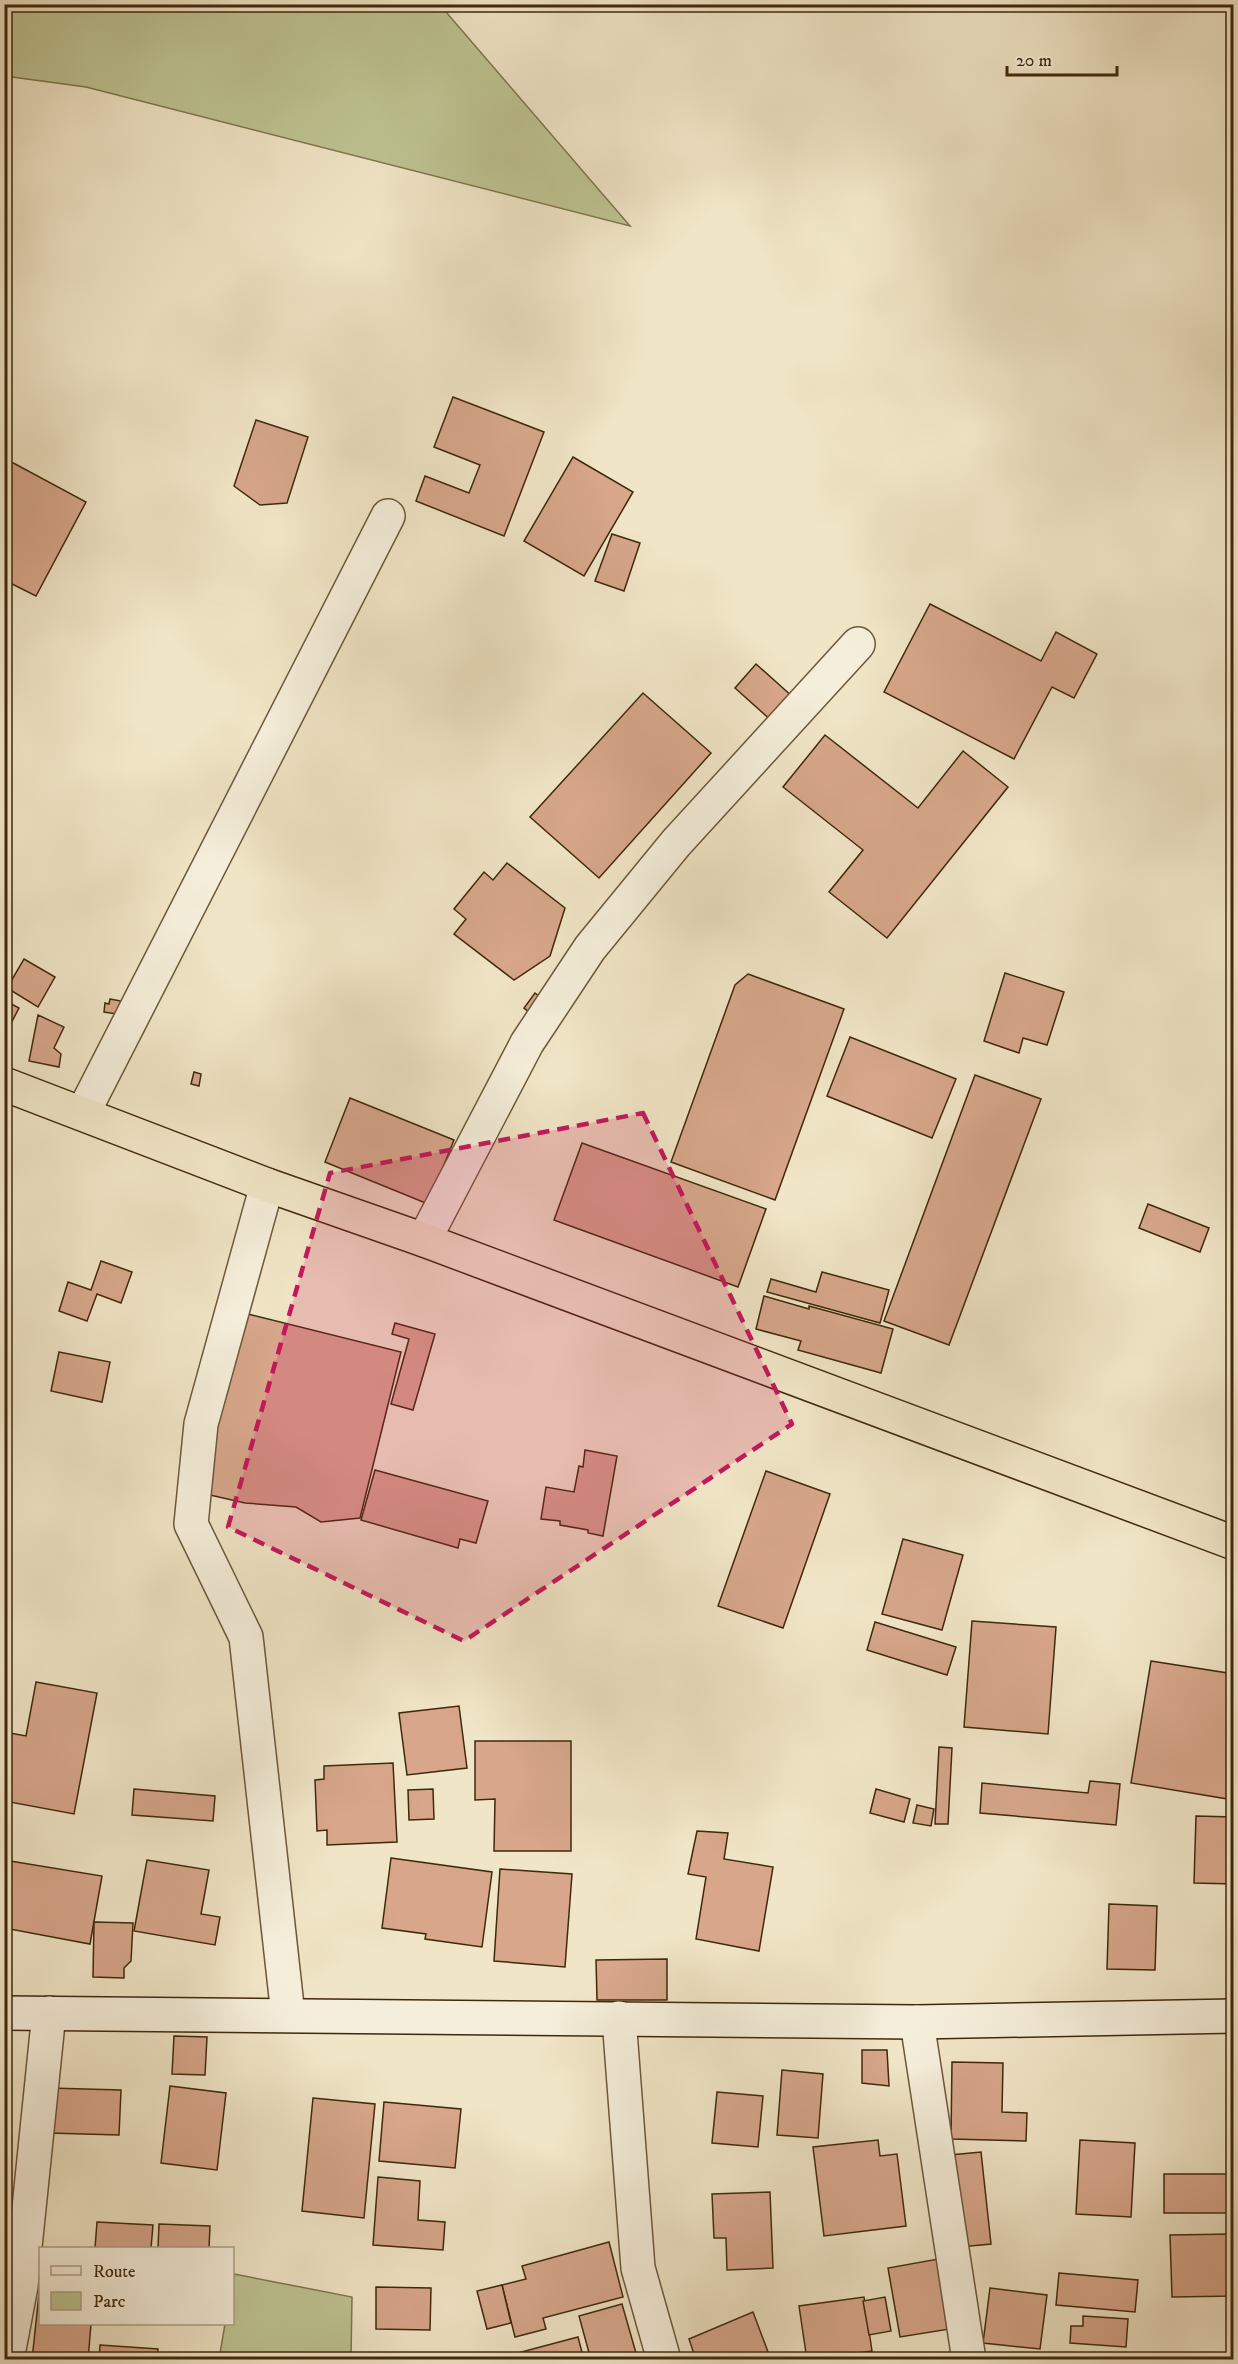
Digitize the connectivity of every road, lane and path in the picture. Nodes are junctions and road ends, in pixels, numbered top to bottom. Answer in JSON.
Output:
{"nodes":[{"id":1,"x":388,"y":516,"type":"dead end"},
{"id":2,"x":858,"y":644,"type":"dead end"},
{"id":3,"x":4,"y":1084,"type":"edge"},
{"id":4,"x":83,"y":1113,"type":"junction"},
{"id":5,"x":267,"y":1185,"type":"junction"},
{"id":6,"x":424,"y":1240,"type":"junction"},
{"id":7,"x":1233,"y":1543,"type":"edge"},
{"id":8,"x":4,"y":2013,"type":"edge"},
{"id":9,"x":49,"y":2013,"type":"junction"},
{"id":10,"x":288,"y":2015,"type":"junction"},
{"id":11,"x":1233,"y":2016,"type":"edge"},
{"id":12,"x":620,"y":2018,"type":"junction"},
{"id":13,"x":917,"y":2022,"type":"junction"},
{"id":14,"x":7,"y":2360,"type":"edge"},
{"id":15,"x":664,"y":2360,"type":"edge"},
{"id":16,"x":969,"y":2360,"type":"edge"}],
"edges":[{"from":1,"to":4,"type":"street"},
{"from":2,"to":6,"type":"street"},
{"from":3,"to":4,"type":"highway"},
{"from":4,"to":5,"type":"highway"},
{"from":5,"to":6,"type":"highway"},
{"from":5,"to":10,"type":"street"},
{"from":6,"to":7,"type":"highway"},
{"from":8,"to":9,"type":"street"},
{"from":9,"to":10,"type":"street"},
{"from":9,"to":14,"type":"street"},
{"from":10,"to":12,"type":"street"},
{"from":11,"to":13,"type":"street"},
{"from":12,"to":13,"type":"street"},
{"from":12,"to":15,"type":"street"},
{"from":13,"to":16,"type":"street"}]}
